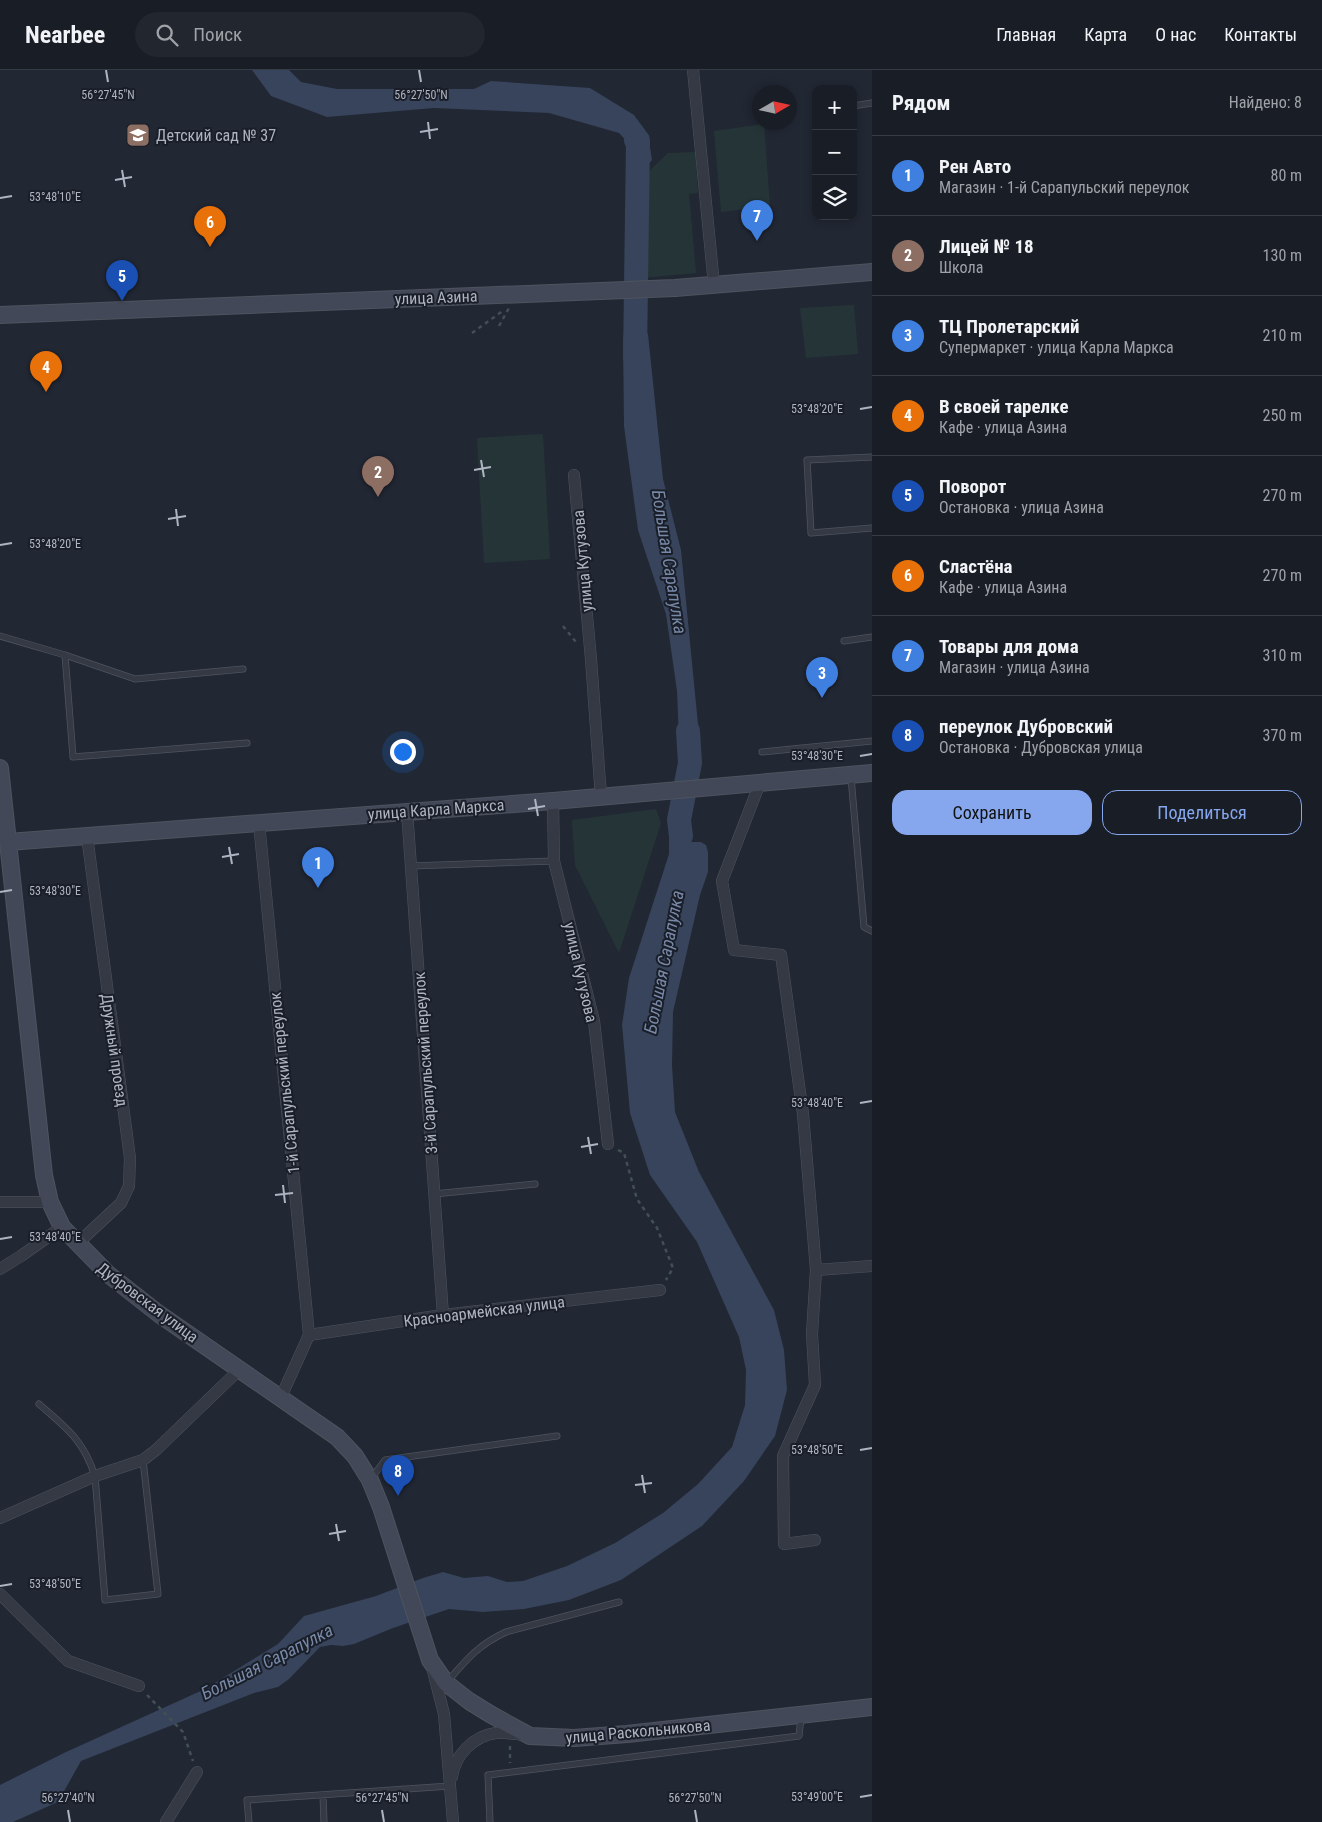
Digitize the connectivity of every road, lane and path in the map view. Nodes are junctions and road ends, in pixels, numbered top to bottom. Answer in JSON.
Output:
{"nodes":[{"id":1,"x":693,"y":70,"type":"edge"},
{"id":2,"x":872,"y":103,"type":"edge"},
{"id":3,"x":857,"y":105,"type":"edge"},
{"id":4,"x":872,"y":272,"type":"edge"},
{"id":5,"x":714,"y":285,"type":"junction"},
{"id":6,"x":0,"y":315,"type":"edge"},
{"id":7,"x":500,"y":326,"type":"dead end"},
{"id":8,"x":472,"y":333,"type":"dead end"},
{"id":9,"x":872,"y":457,"type":"edge"},
{"id":10,"x":574,"y":475,"type":"dead end"},
{"id":11,"x":872,"y":528,"type":"edge"},
{"id":12,"x":0,"y":636,"type":"edge"},
{"id":13,"x":872,"y":637,"type":"edge"},
{"id":14,"x":844,"y":641,"type":"dead end"},
{"id":15,"x":64,"y":655,"type":"junction"},
{"id":16,"x":242,"y":670,"type":"dead end"},
{"id":17,"x":872,"y":741,"type":"edge"},
{"id":18,"x":247,"y":743,"type":"dead end"},
{"id":19,"x":762,"y":752,"type":"dead end"},
{"id":20,"x":0,"y":768,"type":"edge"},
{"id":21,"x":872,"y":773,"type":"edge"},
{"id":22,"x":851,"y":775,"type":"junction"},
{"id":23,"x":760,"y":783,"type":"junction"},
{"id":24,"x":602,"y":797,"type":"junction"},
{"id":25,"x":553,"y":801,"type":"junction"},
{"id":26,"x":407,"y":811,"type":"junction"},
{"id":27,"x":259,"y":822,"type":"junction"},
{"id":28,"x":87,"y":836,"type":"junction"},
{"id":29,"x":4,"y":842,"type":"edge"},
{"id":30,"x":554,"y":861,"type":"junction"},
{"id":31,"x":411,"y":866,"type":"junction"},
{"id":32,"x":872,"y":931,"type":"edge"},
{"id":33,"x":608,"y":1144,"type":"joint"},
{"id":34,"x":535,"y":1184,"type":"dead end"},
{"id":35,"x":434,"y":1194,"type":"junction"},
{"id":36,"x":0,"y":1202,"type":"edge"},
{"id":37,"x":50,"y":1202,"type":"junction"},
{"id":38,"x":62,"y":1227,"type":"junction"},
{"id":39,"x":77,"y":1244,"type":"junction"},
{"id":40,"x":872,"y":1266,"type":"edge"},
{"id":41,"x":0,"y":1269,"type":"edge"},
{"id":42,"x":816,"y":1270,"type":"junction"},
{"id":43,"x":660,"y":1290,"type":"joint"},
{"id":44,"x":443,"y":1315,"type":"junction"},
{"id":45,"x":309,"y":1335,"type":"junction"},
{"id":46,"x":240,"y":1369,"type":"junction"},
{"id":47,"x":281,"y":1397,"type":"junction"},
{"id":48,"x":39,"y":1404,"type":"dead end"},
{"id":49,"x":557,"y":1436,"type":"dead end"},
{"id":50,"x":143,"y":1460,"type":"junction"},
{"id":51,"x":95,"y":1476,"type":"junction"},
{"id":52,"x":370,"y":1480,"type":"junction"},
{"id":53,"x":0,"y":1518,"type":"edge"},
{"id":54,"x":815,"y":1540,"type":"dead end"},
{"id":55,"x":0,"y":1594,"type":"edge"},
{"id":56,"x":619,"y":1602,"type":"dead end"},
{"id":57,"x":427,"y":1652,"type":"junction"},
{"id":58,"x":446,"y":1682,"type":"junction"},
{"id":59,"x":139,"y":1686,"type":"dead end"},
{"id":60,"x":154,"y":1702,"type":"dead end"},
{"id":61,"x":872,"y":1707,"type":"edge"},
{"id":62,"x":801,"y":1716,"type":"junction"},
{"id":63,"x":530,"y":1736,"type":"junction"},
{"id":64,"x":510,"y":1746,"type":"dead end"},
{"id":65,"x":197,"y":1772,"type":"joint"},
{"id":66,"x":510,"y":1772,"type":"junction"},
{"id":67,"x":450,"y":1786,"type":"junction"},
{"id":68,"x":323,"y":1795,"type":"junction"},
{"id":69,"x":166,"y":1822,"type":"edge"},
{"id":70,"x":249,"y":1822,"type":"edge"},
{"id":71,"x":324,"y":1822,"type":"edge"},
{"id":72,"x":453,"y":1822,"type":"edge"},
{"id":73,"x":490,"y":1822,"type":"edge"}],
"edges":[{"from":1,"to":5,"type":"street"},
{"from":2,"to":3,"type":"lane"},
{"from":4,"to":5,"type":"main road","name":"улица Азина"},
{"from":5,"to":6,"type":"main road","name":"улица Азина"},
{"from":7,"to":8,"type":"path"},
{"from":9,"to":11,"type":"lane"},
{"from":10,"to":24,"type":"street","name":"улица Кутузова"},
{"from":12,"to":15,"type":"lane"},
{"from":13,"to":14,"type":"lane"},
{"from":15,"to":16,"type":"lane"},
{"from":15,"to":18,"type":"lane"},
{"from":17,"to":19,"type":"lane"},
{"from":20,"to":29,"type":"main road","name":"Дубровская улица"},
{"from":21,"to":22,"type":"main road","name":"улица Карла Маркса"},
{"from":22,"to":23,"type":"main road","name":"улица Карла Маркса"},
{"from":22,"to":32,"type":"lane"},
{"from":23,"to":24,"type":"main road","name":"улица Карла Маркса"},
{"from":23,"to":42,"type":"street"},
{"from":24,"to":25,"type":"main road","name":"улица Карла Маркса"},
{"from":25,"to":26,"type":"main road","name":"улица Карла Маркса"},
{"from":25,"to":30,"type":"street","name":"улица Кутузова"},
{"from":26,"to":27,"type":"main road","name":"улица Карла Маркса"},
{"from":26,"to":31,"type":"street","name":"3-й Сарапульский переулок"},
{"from":27,"to":28,"type":"main road","name":"улица Карла Маркса"},
{"from":27,"to":45,"type":"street","name":"1-й Сарапульский переулок"},
{"from":28,"to":29,"type":"main road","name":"улица Карла Маркса"},
{"from":28,"to":39,"type":"street","name":"Дружный проезд"},
{"from":29,"to":37,"type":"main road","name":"Дубровская улица"},
{"from":30,"to":31,"type":"lane"},
{"from":30,"to":33,"type":"street","name":"улица Кутузова"},
{"from":31,"to":35,"type":"street","name":"3-й Сарапульский переулок"},
{"from":33,"to":43,"type":"path"},
{"from":34,"to":35,"type":"lane"},
{"from":35,"to":44,"type":"street","name":"3-й Сарапульский переулок"},
{"from":36,"to":37,"type":"street"},
{"from":37,"to":38,"type":"main road","name":"Дубровская улица"},
{"from":38,"to":39,"type":"main road","name":"Дубровская улица"},
{"from":38,"to":41,"type":"street"},
{"from":39,"to":46,"type":"main road","name":"Дубровская улица"},
{"from":40,"to":42,"type":"street"},
{"from":42,"to":54,"type":"street"},
{"from":43,"to":44,"type":"street","name":"Красноармейская улица"},
{"from":44,"to":45,"type":"street","name":"Красноармейская улица"},
{"from":45,"to":47,"type":"street","name":"1-й Сарапульский переулок"},
{"from":46,"to":47,"type":"main road","name":"Дубровская улица"},
{"from":46,"to":50,"type":"street"},
{"from":47,"to":52,"type":"main road","name":"Дубровская улица"},
{"from":48,"to":51,"type":"lane"},
{"from":49,"to":52,"type":"lane"},
{"from":50,"to":51,"type":"street"},
{"from":50,"to":51,"type":"lane"},
{"from":51,"to":53,"type":"street"},
{"from":52,"to":57,"type":"main road","name":"Дубровская улица"},
{"from":55,"to":59,"type":"street"},
{"from":56,"to":58,"type":"lane"},
{"from":57,"to":58,"type":"main road","name":"улица Раскольникова"},
{"from":57,"to":67,"type":"street"},
{"from":58,"to":63,"type":"main road","name":"улица Раскольникова"},
{"from":60,"to":65,"type":"path"},
{"from":61,"to":62,"type":"main road","name":"улица Раскольникова"},
{"from":62,"to":63,"type":"main road","name":"улица Раскольникова"},
{"from":62,"to":66,"type":"lane"},
{"from":63,"to":67,"type":"street"},
{"from":64,"to":66,"type":"path"},
{"from":65,"to":69,"type":"street"},
{"from":66,"to":73,"type":"lane"},
{"from":67,"to":68,"type":"lane"},
{"from":67,"to":72,"type":"street"},
{"from":68,"to":70,"type":"lane"},
{"from":68,"to":71,"type":"lane"}]}
